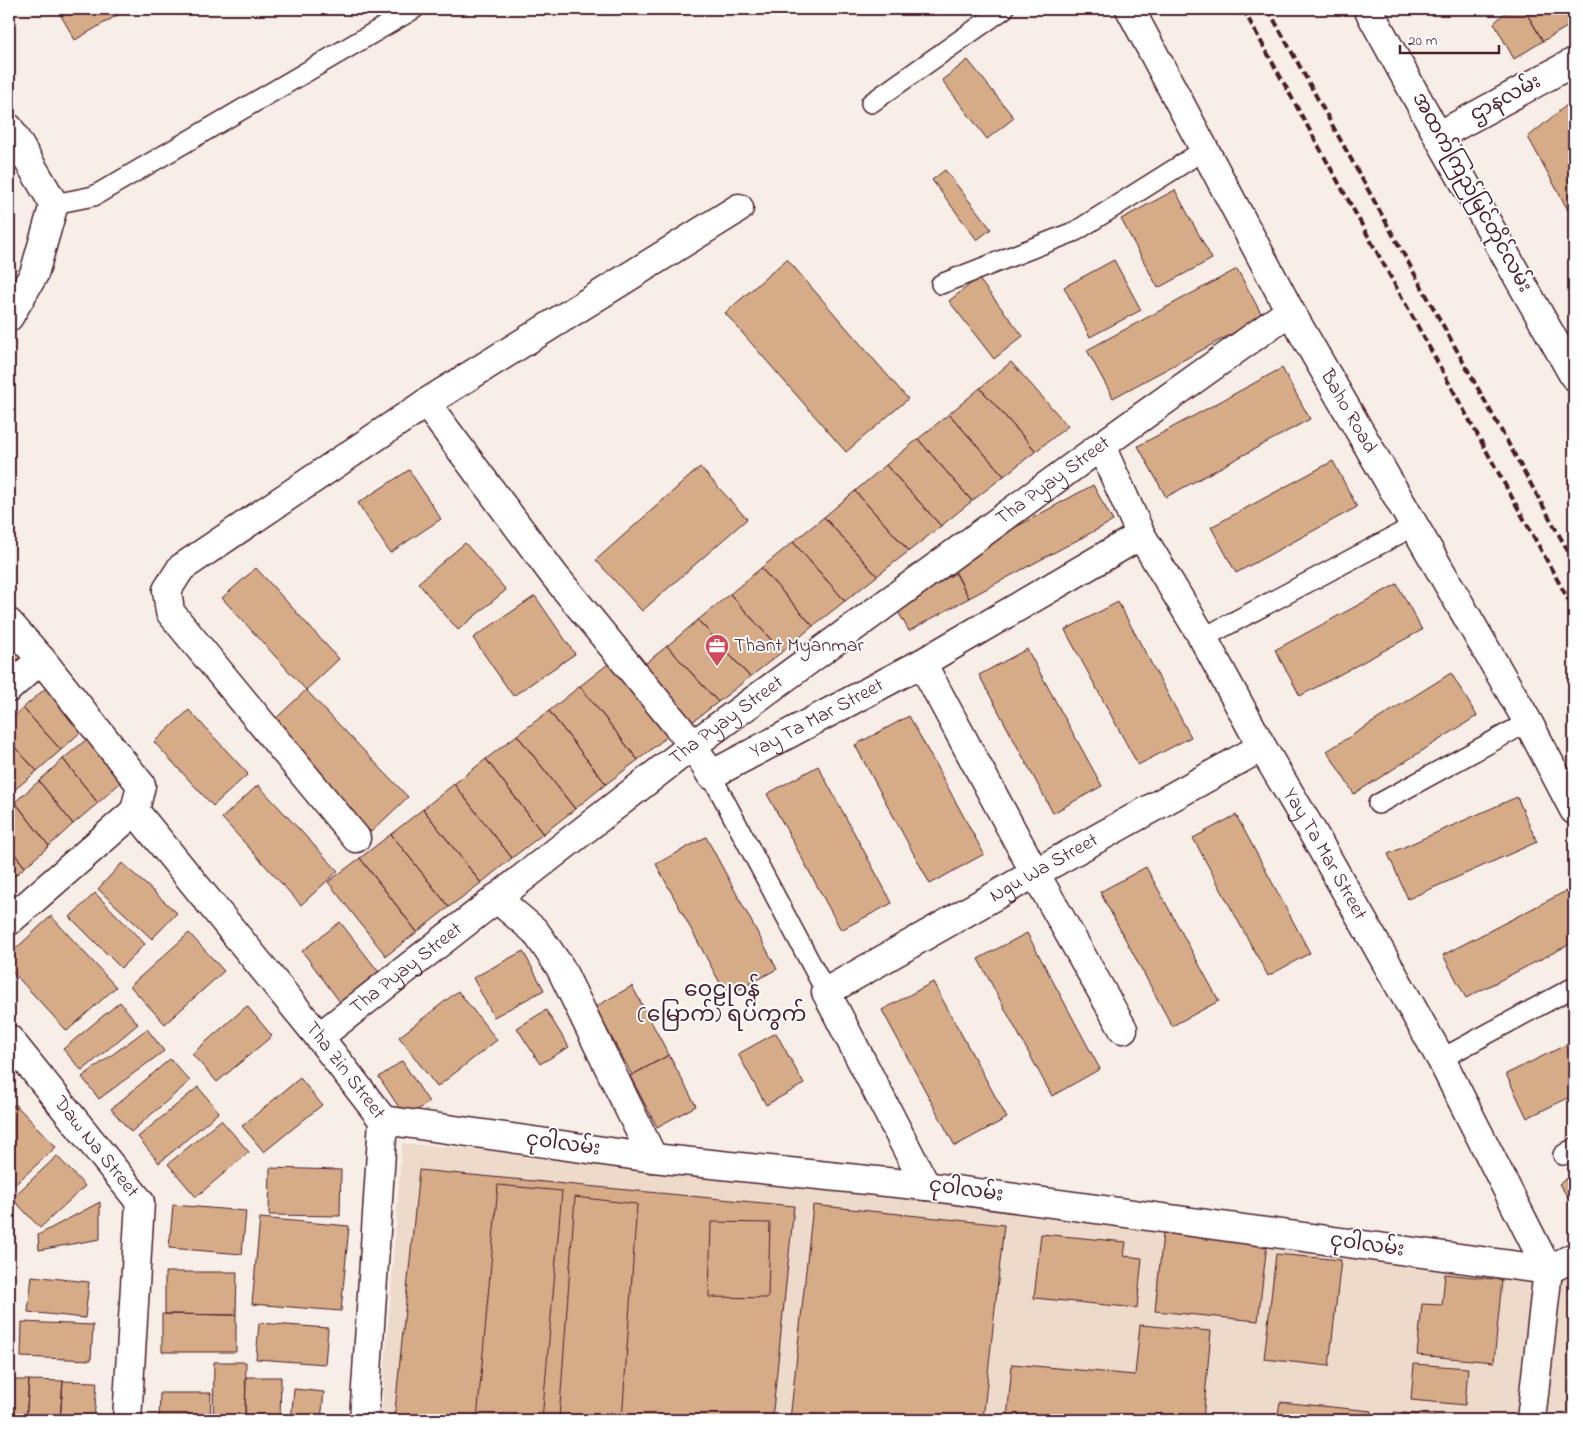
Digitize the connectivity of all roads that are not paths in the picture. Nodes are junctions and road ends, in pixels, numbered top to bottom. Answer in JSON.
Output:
{"nodes":[{"id":1,"x":414,"y":9,"type":"edge"},
{"id":2,"x":1004,"y":9,"type":"edge"},
{"id":3,"x":1130,"y":9,"type":"edge"},
{"id":4,"x":1368,"y":9,"type":"edge"},
{"id":5,"x":1574,"y":62,"type":"edge"},
{"id":6,"x":872,"y":103,"type":"dead end"},
{"id":7,"x":9,"y":128,"type":"edge"},
{"id":8,"x":1438,"y":136,"type":"junction"},
{"id":9,"x":1205,"y":149,"type":"junction"},
{"id":10,"x":54,"y":204,"type":"junction"},
{"id":11,"x":739,"y":208,"type":"dead end"},
{"id":12,"x":941,"y":284,"type":"dead end"},
{"id":13,"x":1290,"y":311,"type":"junction"},
{"id":14,"x":9,"y":316,"type":"edge"},
{"id":15,"x":1574,"y":376,"type":"edge"},
{"id":16,"x":426,"y":403,"type":"junction"},
{"id":17,"x":1101,"y":446,"type":"junction"},
{"id":18,"x":1414,"y":526,"type":"junction"},
{"id":19,"x":1141,"y":534,"type":"junction"},
{"id":20,"x":9,"y":623,"type":"edge"},
{"id":21,"x":1203,"y":638,"type":"junction"},
{"id":22,"x":41,"y":659,"type":"junction"},
{"id":23,"x":922,"y":663,"type":"junction"},
{"id":24,"x":9,"y":688,"type":"edge"},
{"id":25,"x":1528,"y":722,"type":"junction"},
{"id":26,"x":693,"y":745,"type":"junction"},
{"id":27,"x":1262,"y":747,"type":"junction"},
{"id":28,"x":711,"y":775,"type":"junction"},
{"id":29,"x":1378,"y":804,"type":"dead end"},
{"id":30,"x":1574,"y":810,"type":"edge"},
{"id":31,"x":135,"y":811,"type":"junction"},
{"id":32,"x":356,"y":838,"type":"dead end"},
{"id":33,"x":1035,"y":873,"type":"junction"},
{"id":34,"x":496,"y":898,"type":"junction"},
{"id":35,"x":9,"y":921,"type":"edge"},
{"id":36,"x":1574,"y":987,"type":"edge"},
{"id":37,"x":826,"y":992,"type":"junction"},
{"id":38,"x":1123,"y":1029,"type":"dead end"},
{"id":39,"x":319,"y":1036,"type":"junction"},
{"id":40,"x":9,"y":1039,"type":"edge"},
{"id":41,"x":1441,"y":1059,"type":"junction"},
{"id":42,"x":383,"y":1120,"type":"junction"},
{"id":43,"x":653,"y":1158,"type":"junction"},
{"id":44,"x":926,"y":1186,"type":"junction"},
{"id":45,"x":1574,"y":1257,"type":"edge"},
{"id":46,"x":1548,"y":1270,"type":"junction"},
{"id":47,"x":127,"y":1420,"type":"edge"},
{"id":48,"x":364,"y":1420,"type":"edge"},
{"id":49,"x":1531,"y":1420,"type":"edge"}],
"edges":[{"from":1,"to":10,"type":"lane"},
{"from":2,"to":6,"type":"lane"},
{"from":3,"to":9,"type":"street","name":"Baho Road"},
{"from":4,"to":8,"type":"street","name":"အထက်ကြည်မြင်တိုင်လမ်း"},
{"from":5,"to":8,"type":"street","name":"ဌာနလမ်း"},
{"from":7,"to":10,"type":"street"},
{"from":8,"to":15,"type":"street","name":"အထက်ကြည်မြင်တိုင်လမ်း"},
{"from":9,"to":12,"type":"lane"},
{"from":9,"to":13,"type":"street","name":"Baho Road"},
{"from":10,"to":14,"type":"street"},
{"from":11,"to":16,"type":"street"},
{"from":13,"to":17,"type":"street","name":"Tha Pyay Street"},
{"from":13,"to":18,"type":"street","name":"Baho Road"},
{"from":16,"to":26,"type":"street"},
{"from":16,"to":32,"type":"street"},
{"from":17,"to":19,"type":"street"},
{"from":17,"to":26,"type":"street","name":"Tha Pyay Street"},
{"from":18,"to":21,"type":"lane"},
{"from":18,"to":25,"type":"street","name":"Baho Road"},
{"from":19,"to":21,"type":"street","name":"Yay Ta Mar Street"},
{"from":19,"to":23,"type":"street","name":"Yay Ta Mar Street"},
{"from":20,"to":22,"type":"street"},
{"from":21,"to":27,"type":"street","name":"Yay Ta Mar Street"},
{"from":22,"to":24,"type":"street"},
{"from":22,"to":31,"type":"street"},
{"from":23,"to":28,"type":"street","name":"Yay Ta Mar Street"},
{"from":23,"to":33,"type":"street"},
{"from":25,"to":29,"type":"lane"},
{"from":25,"to":30,"type":"street","name":"Baho Road"},
{"from":26,"to":28,"type":"street"},
{"from":26,"to":34,"type":"street","name":"Tha Pyay Street"},
{"from":27,"to":33,"type":"street","name":"Ngu Wa Street"},
{"from":27,"to":41,"type":"street","name":"Yay Ta Mar Street"},
{"from":28,"to":37,"type":"lane"},
{"from":31,"to":35,"type":"street"},
{"from":31,"to":39,"type":"street","name":"Tha Zin Street"},
{"from":33,"to":37,"type":"street","name":"Ngu Wa Street"},
{"from":33,"to":38,"type":"street"},
{"from":34,"to":39,"type":"street","name":"Tha Pyay Street"},
{"from":34,"to":43,"type":"street"},
{"from":36,"to":41,"type":"lane"},
{"from":37,"to":44,"type":"street"},
{"from":39,"to":42,"type":"street","name":"Tha Zin Street"},
{"from":40,"to":47,"type":"street","name":"Daw Na Street"},
{"from":41,"to":46,"type":"street","name":"Yay Ta Mar Street"},
{"from":42,"to":43,"type":"street","name":"ငုဝါလမ်း"},
{"from":42,"to":48,"type":"street","name":"Tha Zin Street"},
{"from":43,"to":44,"type":"street","name":"ငုဝါလမ်း"},
{"from":44,"to":46,"type":"street","name":"ငုဝါလမ်း"},
{"from":45,"to":46,"type":"street"},
{"from":46,"to":49,"type":"street"}]}
